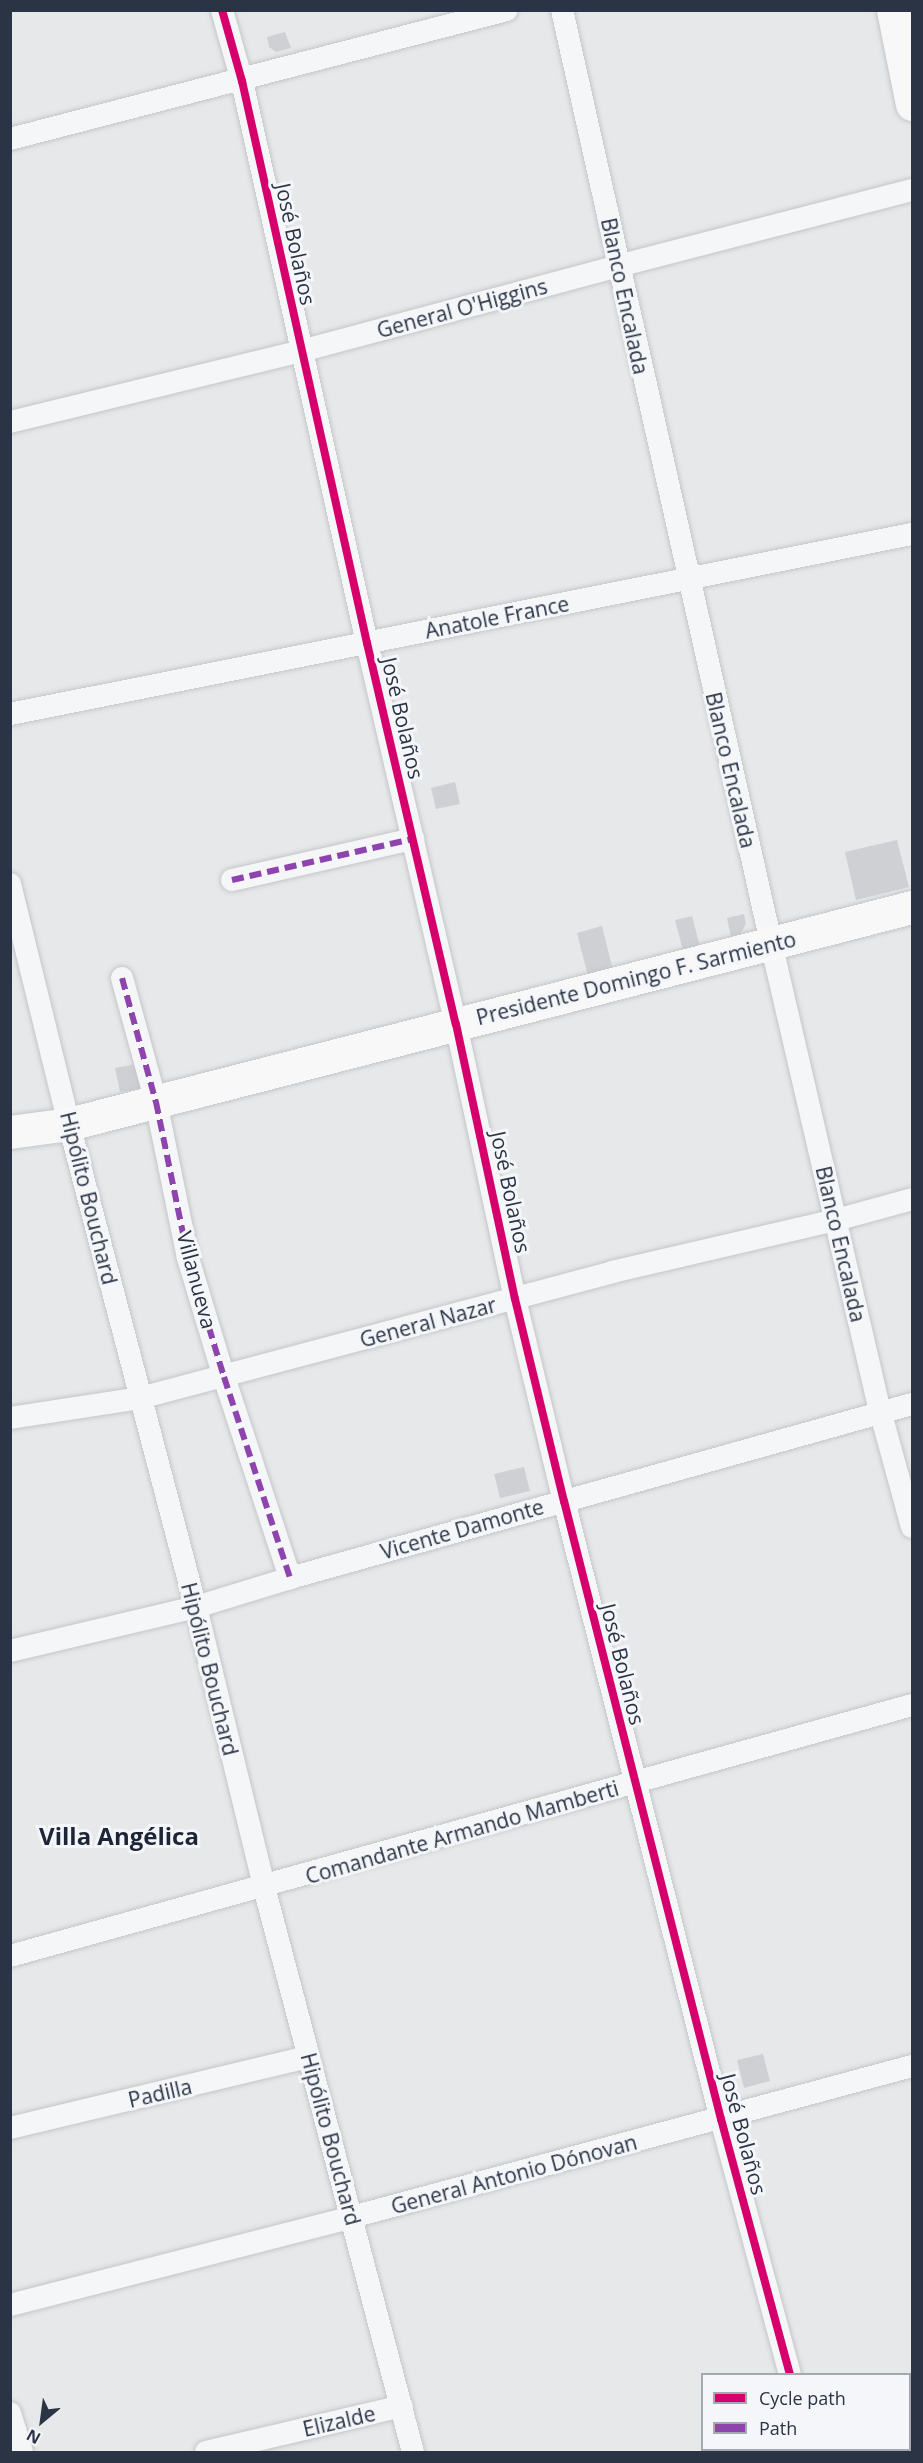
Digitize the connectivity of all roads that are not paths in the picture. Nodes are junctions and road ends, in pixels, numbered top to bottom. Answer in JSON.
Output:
{"nodes":[{"id":1,"x":222,"y":10,"type":"edge"},
{"id":2,"x":507,"y":10,"type":"edge"},
{"id":3,"x":562,"y":10,"type":"edge"},
{"id":4,"x":893,"y":10,"type":"edge"},
{"id":5,"x":242,"y":81,"type":"junction"},
{"id":6,"x":912,"y":104,"type":"edge"},
{"id":7,"x":10,"y":139,"type":"edge"},
{"id":8,"x":912,"y":190,"type":"edge"},
{"id":9,"x":618,"y":266,"type":"junction"},
{"id":10,"x":301,"y":351,"type":"junction"},
{"id":11,"x":11,"y":419,"type":"edge"},
{"id":12,"x":912,"y":534,"type":"edge"},
{"id":13,"x":687,"y":579,"type":"junction"},
{"id":14,"x":367,"y":643,"type":"junction"},
{"id":15,"x":10,"y":714,"type":"edge"},
{"id":16,"x":413,"y":839,"type":"junction"},
{"id":17,"x":232,"y":880,"type":"dead end"},
{"id":18,"x":10,"y":884,"type":"edge"},
{"id":19,"x":912,"y":906,"type":"edge"},
{"id":20,"x":771,"y":944,"type":"junction"},
{"id":21,"x":122,"y":978,"type":"dead end"},
{"id":22,"x":456,"y":1024,"type":"junction"},
{"id":23,"x":156,"y":1102,"type":"junction"},
{"id":24,"x":69,"y":1124,"type":"junction"},
{"id":25,"x":10,"y":1132,"type":"edge"},
{"id":26,"x":912,"y":1199,"type":"edge"},
{"id":27,"x":836,"y":1220,"type":"junction"},
{"id":28,"x":515,"y":1299,"type":"junction"},
{"id":29,"x":224,"y":1377,"type":"junction"},
{"id":30,"x":140,"y":1398,"type":"junction"},
{"id":31,"x":912,"y":1404,"type":"edge"},
{"id":32,"x":881,"y":1414,"type":"junction"},
{"id":33,"x":10,"y":1418,"type":"edge"},
{"id":34,"x":564,"y":1501,"type":"junction"},
{"id":35,"x":912,"y":1527,"type":"edge"},
{"id":36,"x":290,"y":1578,"type":"junction"},
{"id":37,"x":196,"y":1607,"type":"junction"},
{"id":38,"x":10,"y":1651,"type":"edge"},
{"id":39,"x":912,"y":1706,"type":"edge"},
{"id":40,"x":634,"y":1784,"type":"junction"},
{"id":41,"x":264,"y":1887,"type":"junction"},
{"id":42,"x":10,"y":1956,"type":"edge"},
{"id":43,"x":309,"y":2057,"type":"junction"},
{"id":44,"x":912,"y":2066,"type":"edge"},
{"id":45,"x":721,"y":2119,"type":"junction"},
{"id":46,"x":10,"y":2128,"type":"edge"},
{"id":47,"x":352,"y":2217,"type":"junction"},
{"id":48,"x":10,"y":2305,"type":"edge"},
{"id":49,"x":790,"y":2373,"type":"edge"},
{"id":50,"x":402,"y":2406,"type":"junction"},
{"id":51,"x":10,"y":2413,"type":"edge"},
{"id":52,"x":21,"y":2452,"type":"edge"},
{"id":53,"x":206,"y":2452,"type":"edge"},
{"id":54,"x":413,"y":2452,"type":"edge"}],
"edges":[{"from":1,"to":5,"type":"street","name":"José Bolaños"},
{"from":2,"to":5,"type":"street"},
{"from":3,"to":9,"type":"street","name":"Blanco Encalada"},
{"from":4,"to":6,"type":"street"},
{"from":5,"to":7,"type":"street"},
{"from":5,"to":10,"type":"street","name":"José Bolaños"},
{"from":8,"to":9,"type":"street","name":"General O'Higgins"},
{"from":9,"to":10,"type":"street","name":"General O'Higgins"},
{"from":9,"to":13,"type":"street","name":"Blanco Encalada"},
{"from":10,"to":11,"type":"street","name":"General O'Higgins"},
{"from":10,"to":14,"type":"street","name":"José Bolaños"},
{"from":12,"to":13,"type":"street","name":"Anatole France"},
{"from":13,"to":14,"type":"street","name":"Anatole France"},
{"from":13,"to":20,"type":"street","name":"Blanco Encalada"},
{"from":14,"to":15,"type":"street","name":"Anatole France"},
{"from":14,"to":16,"type":"street","name":"José Bolaños"},
{"from":16,"to":17,"type":"street"},
{"from":16,"to":22,"type":"street","name":"José Bolaños"},
{"from":18,"to":24,"type":"street","name":"Hipólito Bouchard"},
{"from":19,"to":20,"type":"street","name":"Presidente Domingo F. Sarmiento"},
{"from":20,"to":22,"type":"street","name":"Presidente Domingo F. Sarmiento"},
{"from":20,"to":27,"type":"street","name":"Blanco Encalada"},
{"from":21,"to":23,"type":"street","name":"Villanueva"},
{"from":22,"to":23,"type":"street","name":"Presidente Domingo F. Sarmiento"},
{"from":22,"to":28,"type":"street","name":"José Bolaños"},
{"from":23,"to":24,"type":"street","name":"Presidente Domingo F. Sarmiento"},
{"from":23,"to":29,"type":"street","name":"Villanueva"},
{"from":24,"to":25,"type":"street","name":"Presidente Domingo F. Sarmiento"},
{"from":24,"to":30,"type":"street","name":"Hipólito Bouchard"},
{"from":26,"to":27,"type":"street","name":"General Nazar"},
{"from":27,"to":28,"type":"street","name":"General Nazar"},
{"from":27,"to":32,"type":"street","name":"Blanco Encalada"},
{"from":28,"to":29,"type":"street","name":"General Nazar"},
{"from":28,"to":34,"type":"street","name":"José Bolaños"},
{"from":29,"to":30,"type":"street","name":"General Nazar"},
{"from":29,"to":36,"type":"street","name":"Villanueva"},
{"from":30,"to":33,"type":"street","name":"General Nazar"},
{"from":30,"to":37,"type":"street","name":"Hipólito Bouchard"},
{"from":31,"to":32,"type":"street","name":"Vicente Damonte"},
{"from":32,"to":34,"type":"street","name":"Vicente Damonte"},
{"from":32,"to":35,"type":"street","name":"Blanco Encalada"},
{"from":34,"to":36,"type":"street","name":"Vicente Damonte"},
{"from":34,"to":40,"type":"street","name":"José Bolaños"},
{"from":36,"to":37,"type":"street","name":"Vicente Damonte"},
{"from":37,"to":38,"type":"street","name":"Vicente Damonte"},
{"from":37,"to":41,"type":"street","name":"Hipólito Bouchard"},
{"from":39,"to":40,"type":"street","name":"Comandante Armando Mamberti"},
{"from":40,"to":41,"type":"street","name":"Comandante Armando Mamberti"},
{"from":40,"to":45,"type":"street","name":"José Bolaños"},
{"from":41,"to":42,"type":"street","name":"Comandante Armando Mamberti"},
{"from":41,"to":43,"type":"street","name":"Hipólito Bouchard"},
{"from":43,"to":46,"type":"street","name":"Padilla"},
{"from":43,"to":47,"type":"street","name":"Hipólito Bouchard"},
{"from":44,"to":45,"type":"street","name":"General Antonio Dónovan"},
{"from":45,"to":47,"type":"street","name":"General Antonio Dónovan"},
{"from":45,"to":49,"type":"street","name":"José Bolaños"},
{"from":47,"to":48,"type":"street","name":"General Antonio Dónovan"},
{"from":47,"to":50,"type":"street","name":"Hipólito Bouchard"},
{"from":50,"to":53,"type":"street","name":"Elizalde"},
{"from":50,"to":54,"type":"street","name":"Hipólito Bouchard"},
{"from":51,"to":52,"type":"street"}]}
